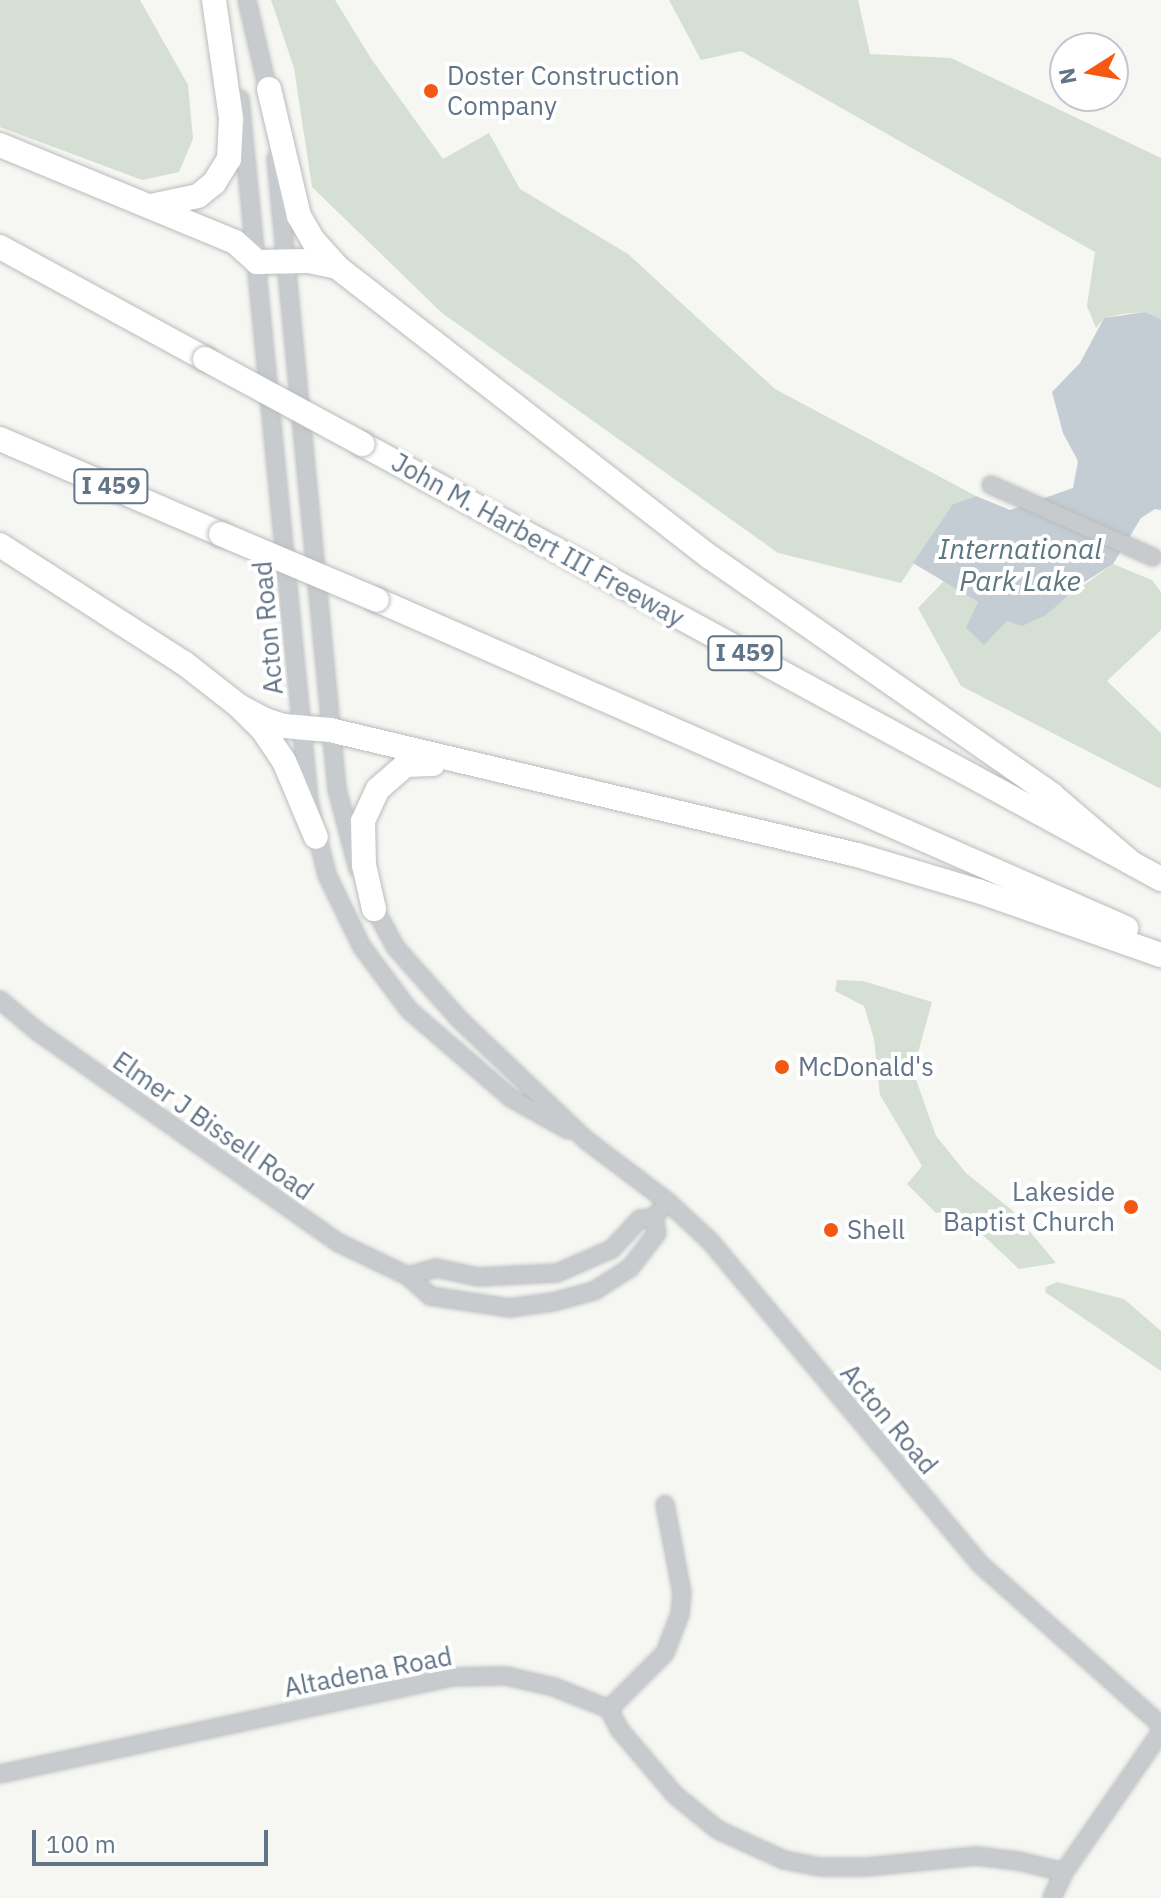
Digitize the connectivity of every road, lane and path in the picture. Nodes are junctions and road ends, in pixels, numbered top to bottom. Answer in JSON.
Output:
{"nodes":[{"id":1,"x":216,"y":0,"type":"edge"},
{"id":2,"x":247,"y":0,"type":"edge"},
{"id":3,"x":269,"y":89,"type":"junction"},
{"id":4,"x":0,"y":145,"type":"edge"},
{"id":5,"x":148,"y":207,"type":"junction"},
{"id":6,"x":0,"y":247,"type":"edge"},
{"id":7,"x":257,"y":262,"type":"junction"},
{"id":8,"x":286,"y":263,"type":"junction"},
{"id":9,"x":337,"y":267,"type":"junction"},
{"id":10,"x":0,"y":439,"type":"edge"},
{"id":11,"x":991,"y":485,"type":"dead end"},
{"id":12,"x":0,"y":545,"type":"edge"},
{"id":13,"x":1153,"y":557,"type":"dead end"},
{"id":14,"x":239,"y":706,"type":"junction"},
{"id":15,"x":301,"y":727,"type":"junction"},
{"id":16,"x":330,"y":730,"type":"junction"},
{"id":17,"x":459,"y":763,"type":"junction"},
{"id":18,"x":316,"y":837,"type":"junction"},
{"id":19,"x":1129,"y":861,"type":"junction"},
{"id":20,"x":1161,"y":879,"type":"edge"},
{"id":21,"x":374,"y":909,"type":"junction"},
{"id":22,"x":1161,"y":945,"type":"edge"},
{"id":23,"x":1161,"y":955,"type":"edge"},
{"id":24,"x":0,"y":1000,"type":"edge"},
{"id":25,"x":586,"y":1140,"type":"junction"},
{"id":26,"x":668,"y":1202,"type":"junction"},
{"id":27,"x":654,"y":1218,"type":"junction"},
{"id":28,"x":408,"y":1276,"type":"junction"},
{"id":29,"x":665,"y":1505,"type":"dead end"},
{"id":30,"x":609,"y":1709,"type":"junction"},
{"id":31,"x":1161,"y":1725,"type":"edge"},
{"id":32,"x":1161,"y":1732,"type":"edge"},
{"id":33,"x":0,"y":1774,"type":"edge"},
{"id":34,"x":1064,"y":1872,"type":"junction"},
{"id":35,"x":1052,"y":1898,"type":"edge"}],
"edges":[{"from":1,"to":5,"type":"highway"},
{"from":1,"to":7,"type":"street","name":"Acton Road"},
{"from":2,"to":3,"type":"street","name":"Acton Road"},
{"from":3,"to":8,"type":"street","name":"Acton Road"},
{"from":3,"to":9,"type":"highway"},
{"from":4,"to":5,"type":"highway"},
{"from":5,"to":7,"type":"highway"},
{"from":6,"to":19,"type":"highway","name":"John M. Harbert III Freeway","number":"I 459","bridge":true},
{"from":7,"to":8,"type":"highway"},
{"from":7,"to":15,"type":"street","name":"Acton Road"},
{"from":8,"to":9,"type":"highway"},
{"from":8,"to":16,"type":"street","name":"Acton Road"},
{"from":9,"to":19,"type":"highway"},
{"from":10,"to":22,"type":"highway","number":"I 459","bridge":true},
{"from":11,"to":13,"type":"street"},
{"from":12,"to":14,"type":"highway"},
{"from":14,"to":15,"type":"highway"},
{"from":14,"to":18,"type":"highway"},
{"from":15,"to":16,"type":"highway"},
{"from":15,"to":18,"type":"street","name":"Acton Road"},
{"from":16,"to":17,"type":"highway"},
{"from":16,"to":21,"type":"street","name":"Acton Road"},
{"from":17,"to":21,"type":"highway"},
{"from":17,"to":23,"type":"highway"},
{"from":18,"to":25,"type":"street","name":"Acton Road"},
{"from":19,"to":20,"type":"highway","name":"John M. Harbert III Freeway","number":"I 459"},
{"from":21,"to":25,"type":"street","name":"Acton Road"},
{"from":24,"to":28,"type":"street","name":"Elmer J Bissell Road"},
{"from":25,"to":26,"type":"street","name":"Acton Road"},
{"from":26,"to":27,"type":"street","name":"Elmer J Bissell Road"},
{"from":26,"to":31,"type":"street","name":"Acton Road"},
{"from":27,"to":28,"type":"street","name":"Elmer J Bissell Road"},
{"from":27,"to":28,"type":"street","name":"Elmer J Bissell Road"},
{"from":29,"to":30,"type":"street"},
{"from":30,"to":33,"type":"street","name":"Altadena Road"},
{"from":30,"to":34,"type":"street"},
{"from":32,"to":34,"type":"street"},
{"from":34,"to":35,"type":"street"}]}
